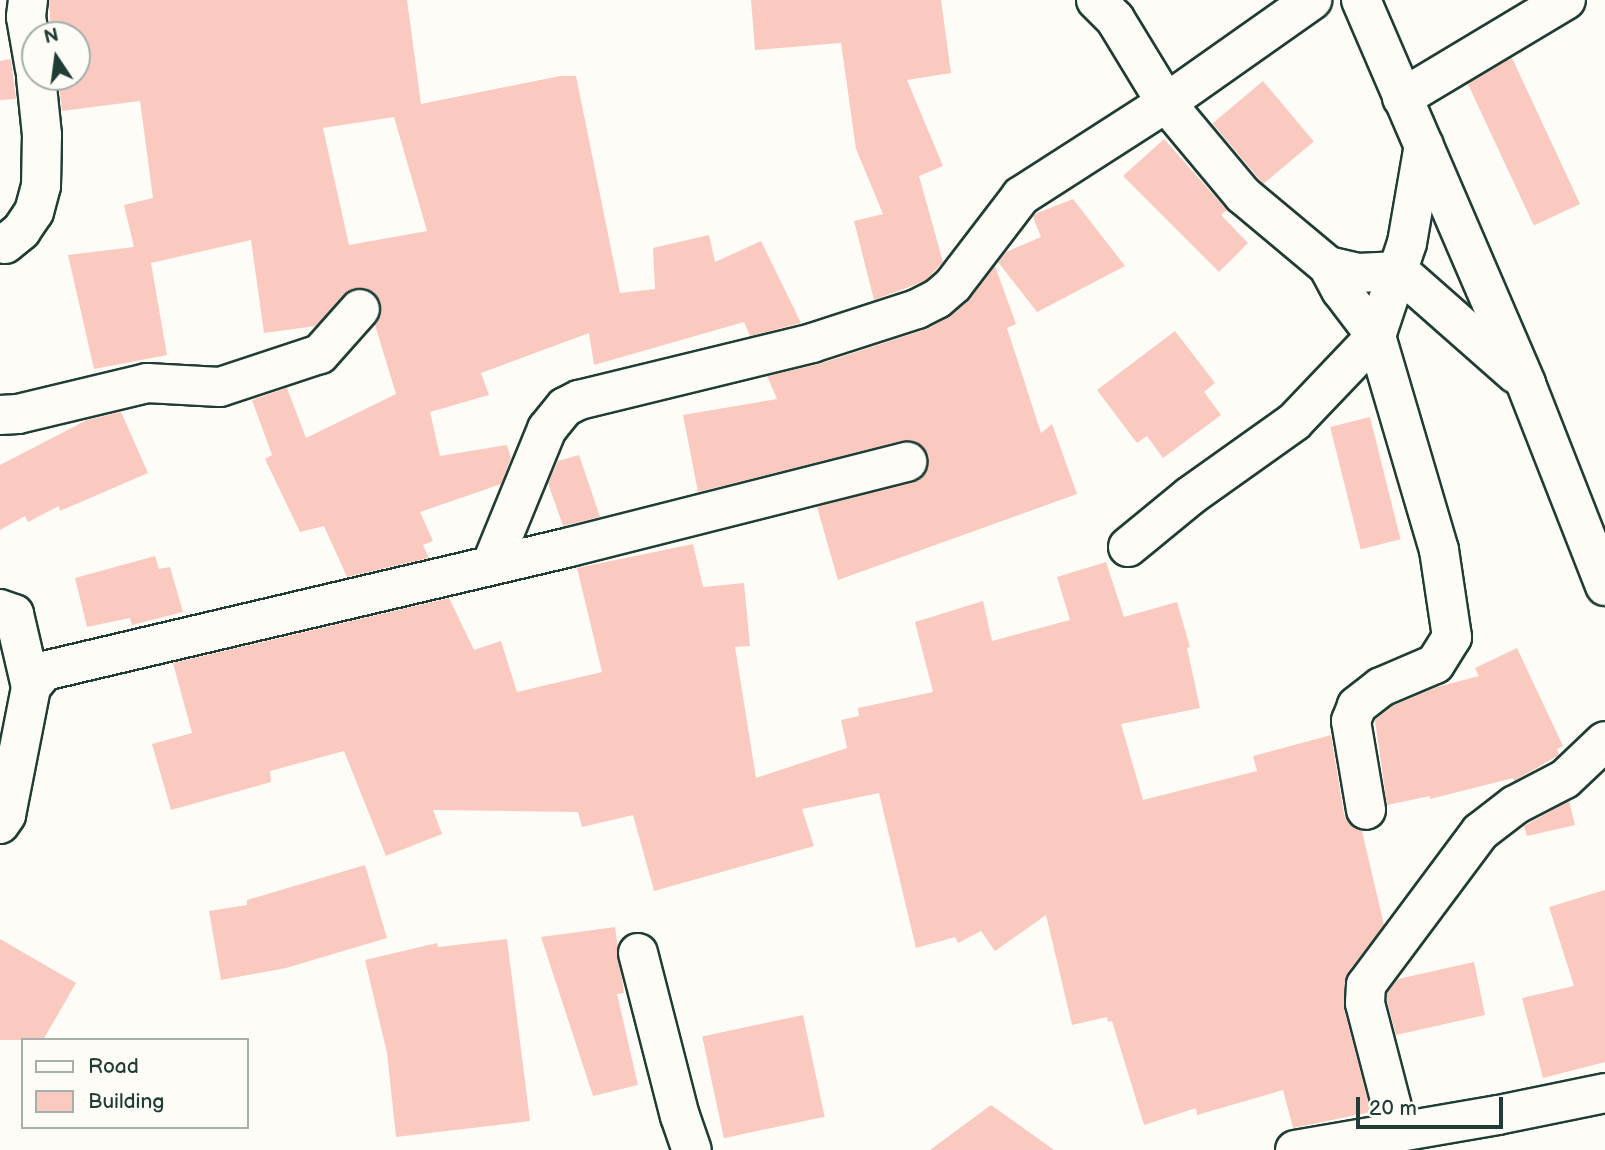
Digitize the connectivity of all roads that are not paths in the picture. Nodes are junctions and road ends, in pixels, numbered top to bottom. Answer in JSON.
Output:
{"nodes":[{"id":1,"x":28,"y":0,"type":"edge"},
{"id":2,"x":1096,"y":0,"type":"edge"},
{"id":3,"x":1312,"y":0,"type":"edge"},
{"id":4,"x":1361,"y":0,"type":"edge"},
{"id":5,"x":1566,"y":0,"type":"edge"},
{"id":6,"x":27,"y":21,"type":"edge"},
{"id":7,"x":37,"y":91,"type":"edge"},
{"id":8,"x":1402,"y":98,"type":"junction"},
{"id":9,"x":1167,"y":103,"type":"junction"},
{"id":10,"x":1424,"y":145,"type":"junction"},
{"id":11,"x":5,"y":244,"type":"dead end"},
{"id":12,"x":1328,"y":266,"type":"junction"},
{"id":13,"x":1399,"y":271,"type":"junction"},
{"id":14,"x":360,"y":309,"type":"dead end"},
{"id":15,"x":1376,"y":336,"type":"junction"},
{"id":16,"x":1526,"y":384,"type":"junction"},
{"id":17,"x":0,"y":415,"type":"edge"},
{"id":18,"x":907,"y":461,"type":"dead end"},
{"id":19,"x":1128,"y":547,"type":"dead end"},
{"id":20,"x":492,"y":563,"type":"junction"},
{"id":21,"x":1605,"y":586,"type":"edge"},
{"id":22,"x":0,"y":609,"type":"edge"},
{"id":23,"x":30,"y":687,"type":"junction"},
{"id":24,"x":1605,"y":740,"type":"edge"},
{"id":25,"x":1366,"y":810,"type":"dead end"},
{"id":26,"x":0,"y":824,"type":"edge"},
{"id":27,"x":638,"y":953,"type":"dead end"},
{"id":28,"x":1605,"y":1093,"type":"edge"},
{"id":29,"x":1398,"y":1130,"type":"junction"},
{"id":30,"x":692,"y":1150,"type":"edge"},
{"id":31,"x":1295,"y":1150,"type":"edge"}],
"edges":[{"from":1,"to":6,"type":"street"},
{"from":2,"to":9,"type":"street"},
{"from":3,"to":9,"type":"street"},
{"from":4,"to":8,"type":"street"},
{"from":5,"to":8,"type":"street"},
{"from":7,"to":11,"type":"street"},
{"from":8,"to":10,"type":"street"},
{"from":9,"to":12,"type":"street"},
{"from":9,"to":20,"type":"street"},
{"from":10,"to":13,"type":"street"},
{"from":10,"to":16,"type":"street"},
{"from":12,"to":13,"type":"street"},
{"from":12,"to":15,"type":"street"},
{"from":13,"to":15,"type":"street"},
{"from":13,"to":16,"type":"street"},
{"from":14,"to":17,"type":"street"},
{"from":15,"to":19,"type":"street"},
{"from":15,"to":25,"type":"street"},
{"from":16,"to":21,"type":"street"},
{"from":18,"to":20,"type":"street"},
{"from":20,"to":23,"type":"street"},
{"from":22,"to":23,"type":"street"},
{"from":23,"to":26,"type":"street"},
{"from":24,"to":29,"type":"street"},
{"from":27,"to":30,"type":"street"},
{"from":28,"to":29,"type":"street"},
{"from":29,"to":31,"type":"street"}]}
